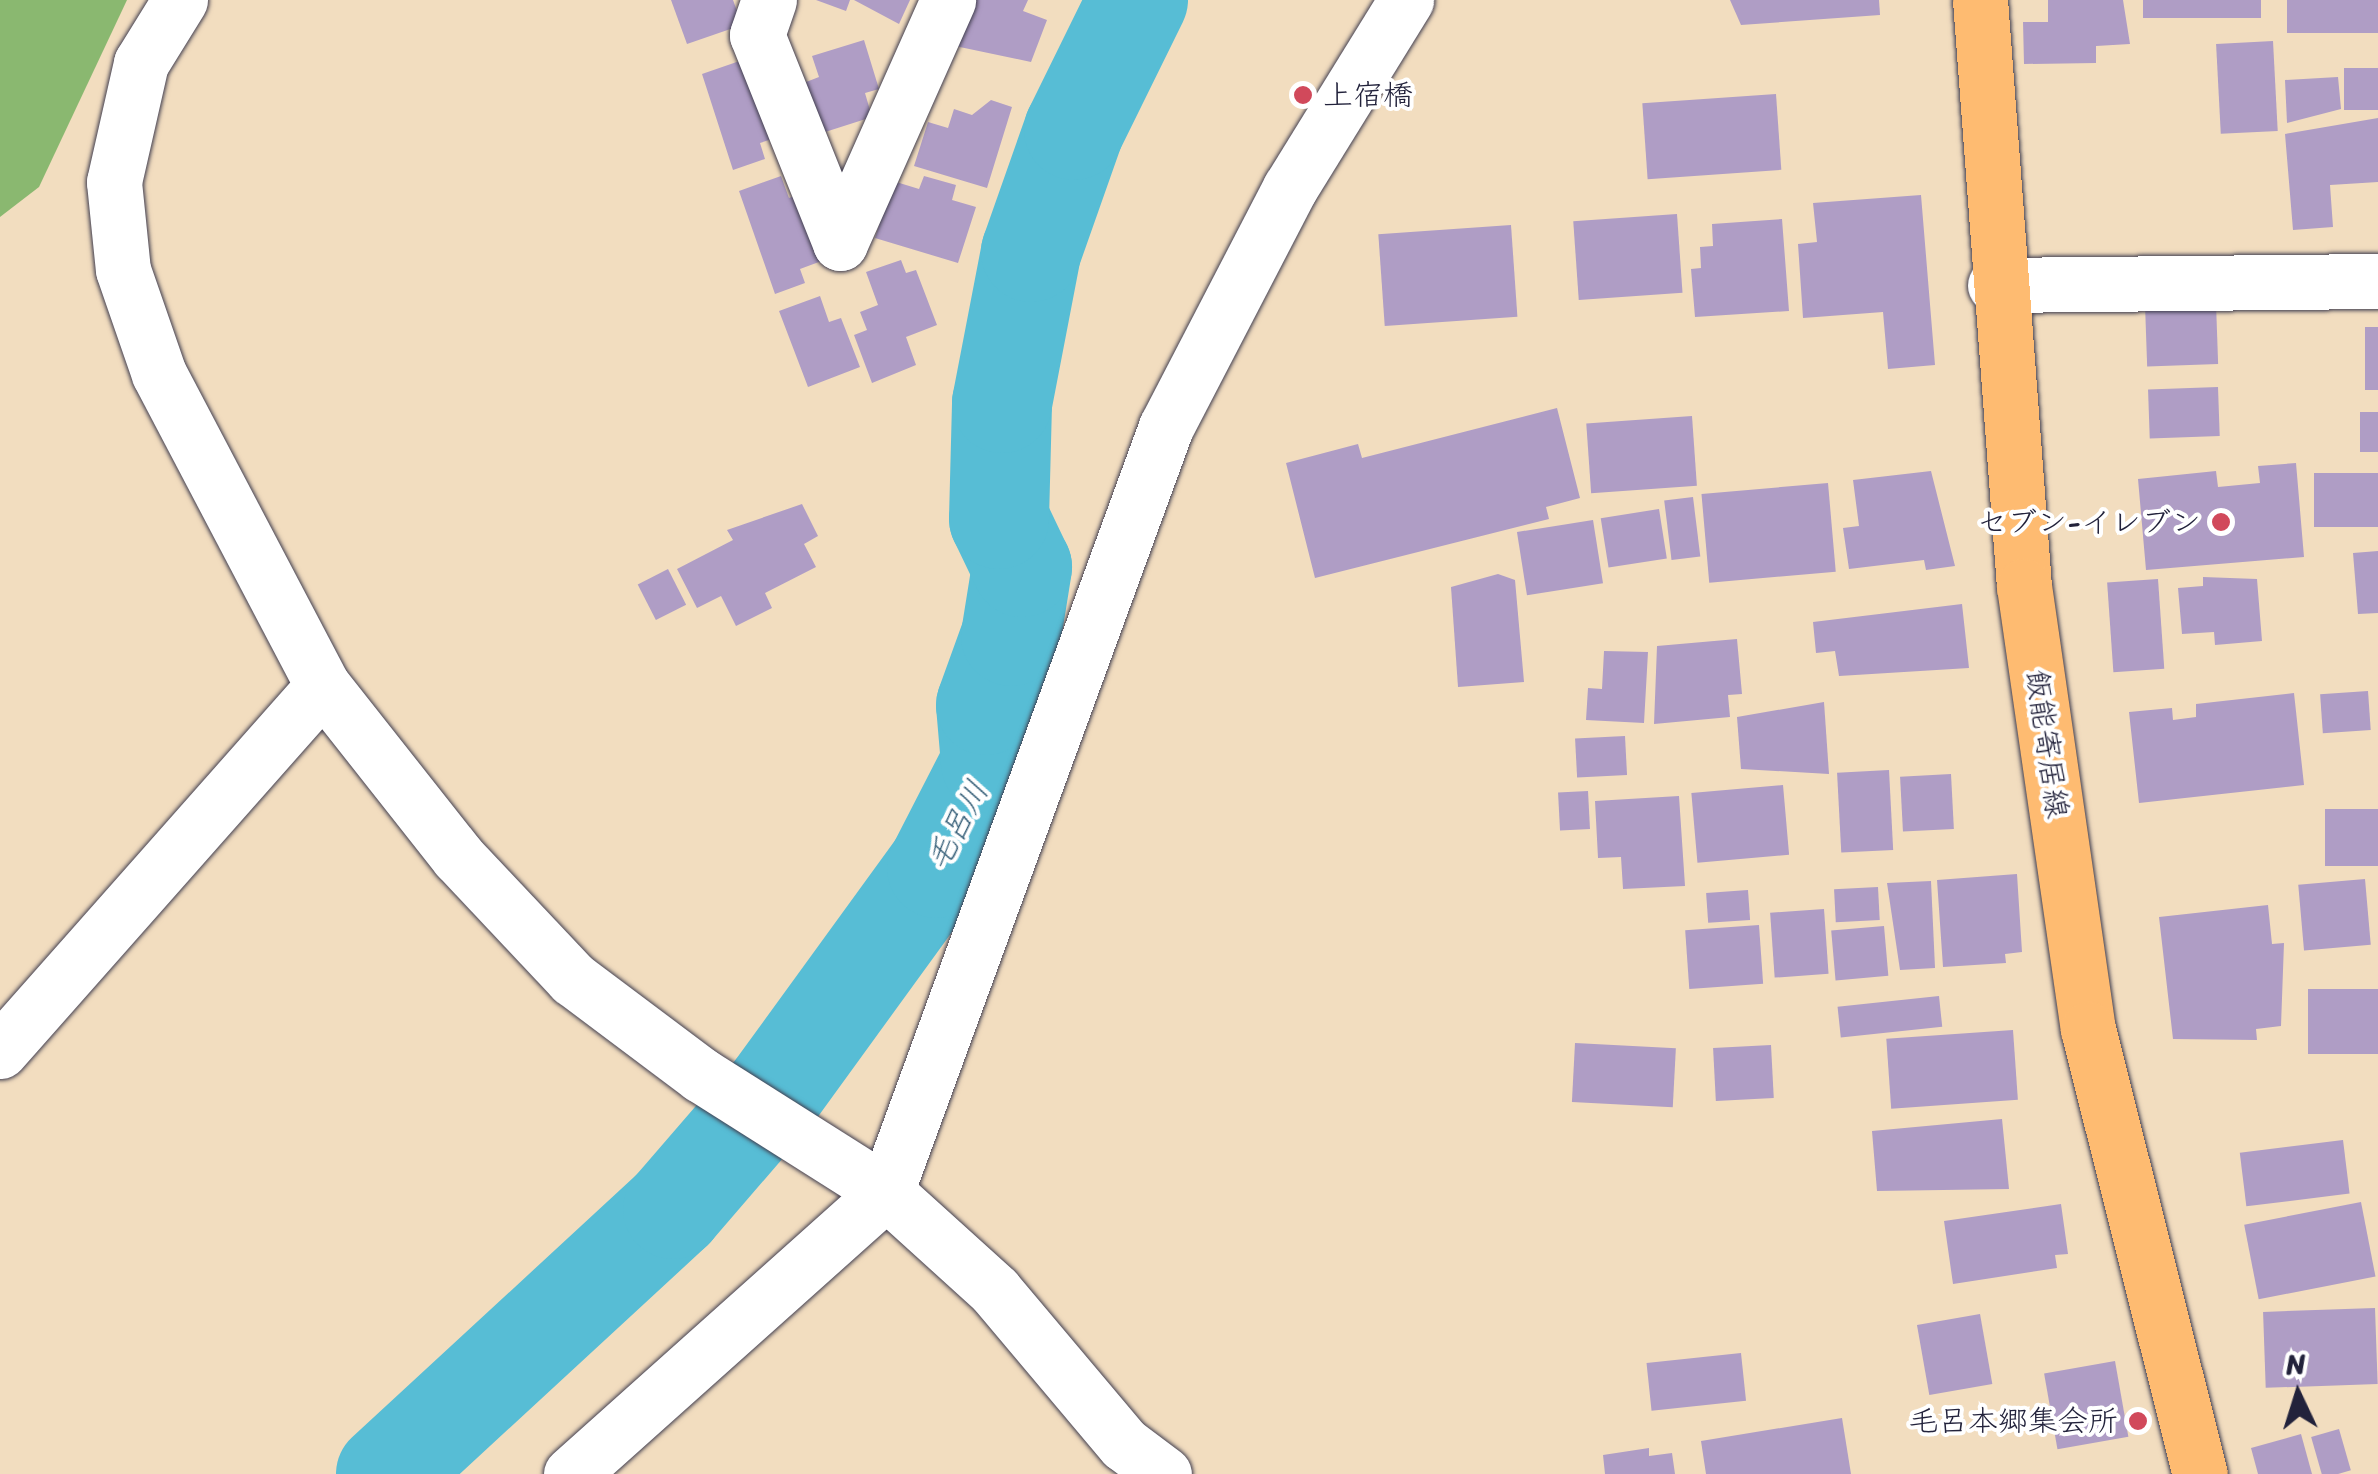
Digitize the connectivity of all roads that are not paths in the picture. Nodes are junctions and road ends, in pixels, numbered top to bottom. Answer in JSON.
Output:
{"nodes":[{"id":1,"x":180,"y":0,"type":"edge"},
{"id":2,"x":770,"y":0,"type":"edge"},
{"id":3,"x":948,"y":0,"type":"edge"},
{"id":4,"x":1406,"y":0,"type":"edge"},
{"id":5,"x":1980,"y":0,"type":"edge"},
{"id":6,"x":2378,"y":281,"type":"edge"},
{"id":7,"x":1995,"y":285,"type":"junction"},
{"id":8,"x":323,"y":686,"type":"junction"},
{"id":9,"x":0,"y":1051,"type":"edge"},
{"id":10,"x":869,"y":1183,"type":"junction"},
{"id":11,"x":571,"y":1474,"type":"edge"},
{"id":12,"x":1164,"y":1474,"type":"edge"},
{"id":13,"x":2200,"y":1474,"type":"edge"}],
"edges":[{"from":1,"to":8,"type":"street"},
{"from":2,"to":3,"type":"street"},
{"from":4,"to":10,"type":"street"},
{"from":5,"to":7,"type":"main road","name":"飯能寄居線"},
{"from":6,"to":7,"type":"street"},
{"from":7,"to":13,"type":"main road","name":"飯能寄居線"},
{"from":8,"to":9,"type":"street"},
{"from":8,"to":10,"type":"street"},
{"from":10,"to":11,"type":"street"},
{"from":10,"to":12,"type":"street"}]}
